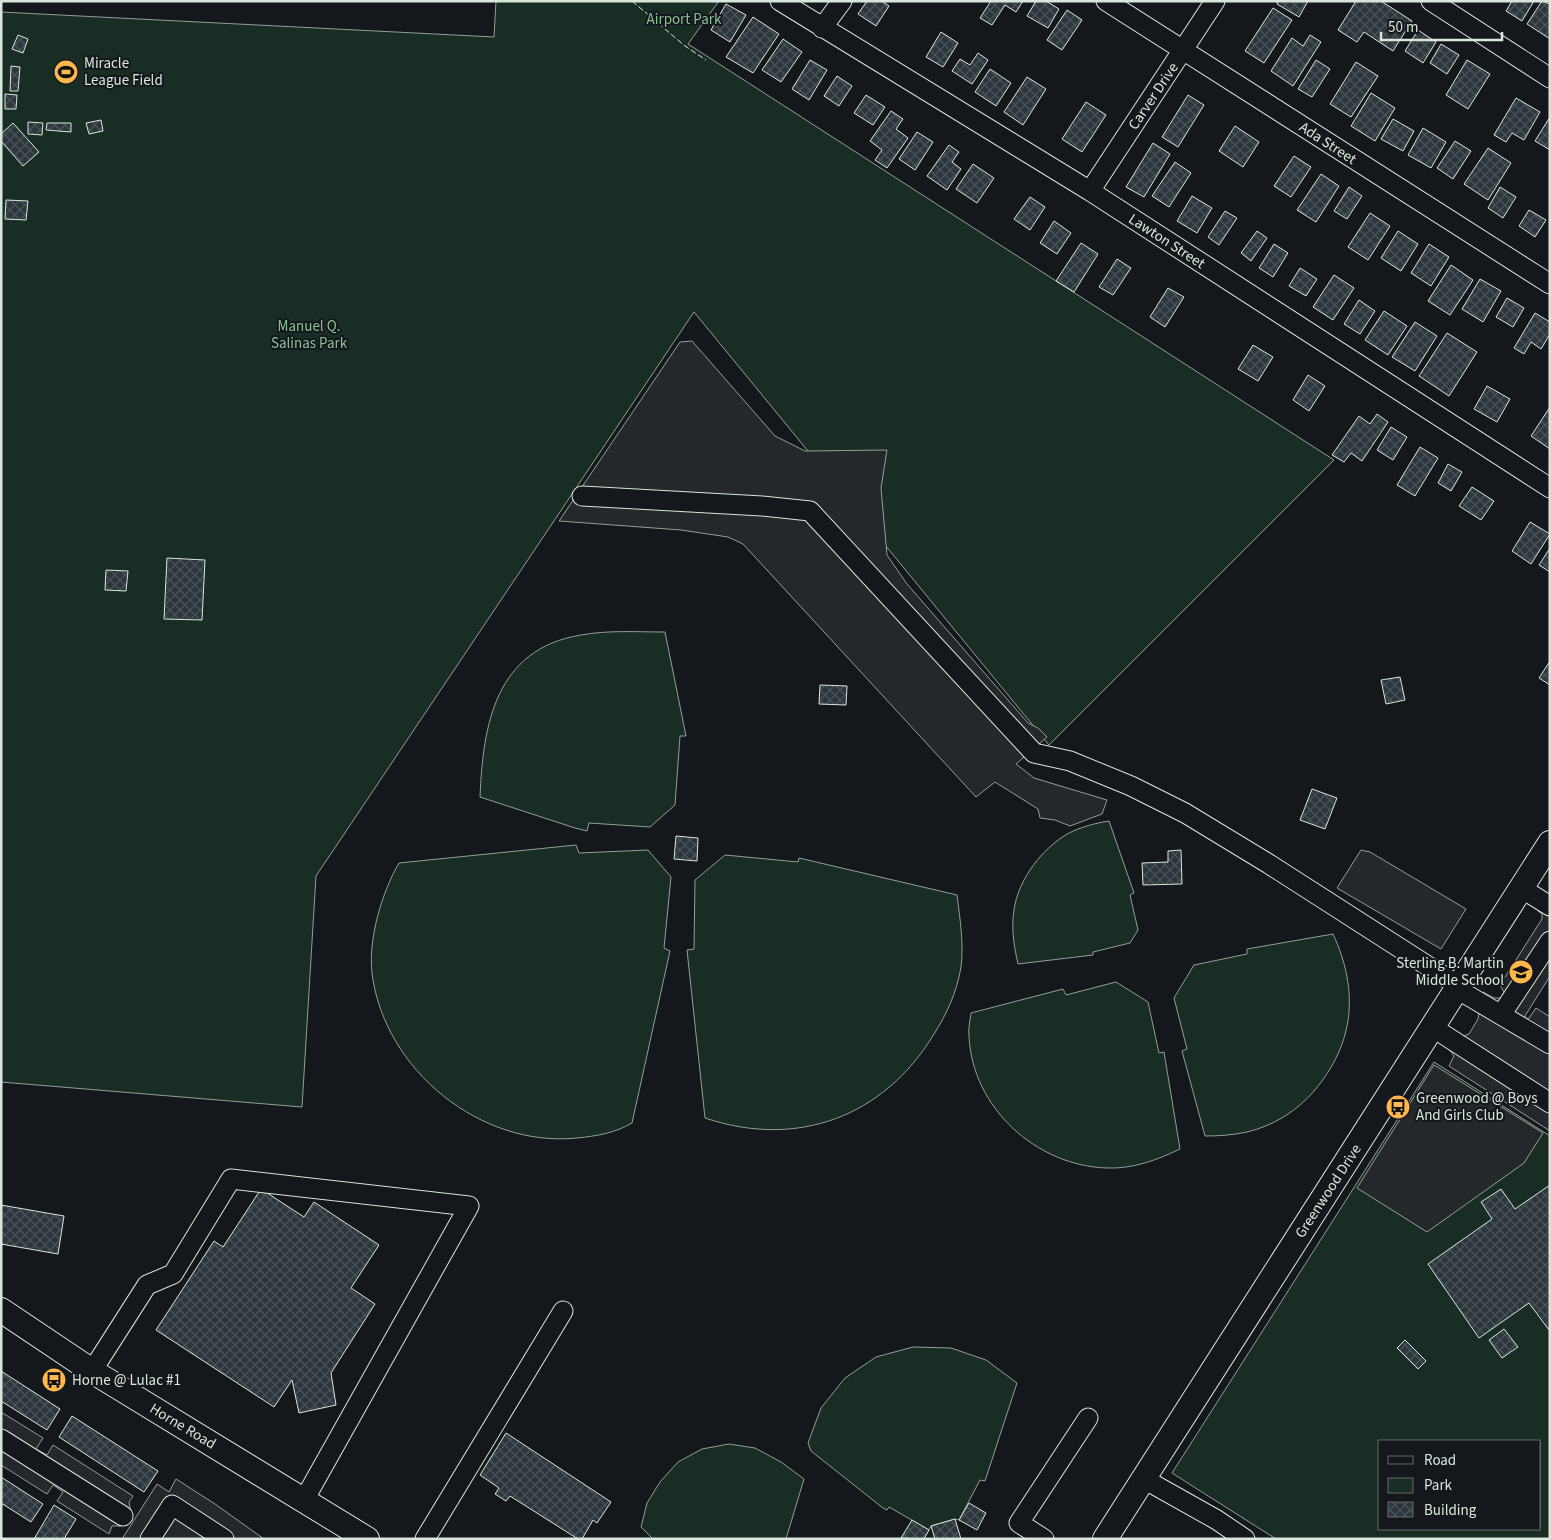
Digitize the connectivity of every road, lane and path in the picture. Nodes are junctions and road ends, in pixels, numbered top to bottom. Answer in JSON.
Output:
{"nodes":[{"id":1,"x":780,"y":1,"type":"edge"},
{"id":2,"x":842,"y":1,"type":"edge"},
{"id":3,"x":1106,"y":1,"type":"edge"},
{"id":4,"x":1215,"y":1,"type":"edge"},
{"id":5,"x":1431,"y":1,"type":"edge"},
{"id":6,"x":822,"y":28,"type":"junction"},
{"id":7,"x":1183,"y":50,"type":"junction"},
{"id":8,"x":1550,"y":78,"type":"edge"},
{"id":9,"x":1090,"y":191,"type":"junction"},
{"id":10,"x":1550,"y":284,"type":"edge"},
{"id":11,"x":1550,"y":488,"type":"edge"},
{"id":12,"x":582,"y":496,"type":"dead end"},
{"id":13,"x":1550,"y":843,"type":"edge"},
{"id":14,"x":1521,"y":888,"type":"junction"},
{"id":15,"x":1550,"y":906,"type":"edge"},
{"id":16,"x":1550,"y":941,"type":"edge"},
{"id":17,"x":1458,"y":987,"type":"junction"},
{"id":18,"x":1501,"y":1015,"type":"junction"},
{"id":19,"x":1432,"y":1027,"type":"junction"},
{"id":20,"x":1550,"y":1044,"type":"edge"},
{"id":21,"x":1550,"y":1103,"type":"edge"},
{"id":22,"x":1,"y":1310,"type":"edge"},
{"id":23,"x":563,"y":1311,"type":"dead end"},
{"id":24,"x":92,"y":1371,"type":"junction"},
{"id":25,"x":1088,"y":1418,"type":"dead end"},
{"id":26,"x":1,"y":1439,"type":"edge"},
{"id":27,"x":1144,"y":1479,"type":"junction"},
{"id":28,"x":304,"y":1500,"type":"junction"},
{"id":29,"x":123,"y":1516,"type":"dead end"},
{"id":30,"x":1217,"y":1520,"type":"junction"},
{"id":31,"x":214,"y":1536,"type":"edge"},
{"id":32,"x":358,"y":1536,"type":"edge"},
{"id":33,"x":150,"y":1539,"type":"edge"},
{"id":34,"x":425,"y":1539,"type":"edge"},
{"id":35,"x":1044,"y":1539,"type":"edge"},
{"id":36,"x":1105,"y":1539,"type":"edge"},
{"id":37,"x":1213,"y":1539,"type":"edge"},
{"id":38,"x":1245,"y":1539,"type":"edge"}],
"edges":[{"from":1,"to":6,"type":"street","name":"Lawton Street"},
{"from":2,"to":6,"type":"street"},
{"from":3,"to":7,"type":"street","name":"Ada Street"},
{"from":4,"to":7,"type":"street","name":"Carver Drive"},
{"from":5,"to":8,"type":"street"},
{"from":6,"to":9,"type":"street","name":"Lawton Street"},
{"from":7,"to":9,"type":"street","name":"Carver Drive"},
{"from":7,"to":10,"type":"street","name":"Ada Street"},
{"from":9,"to":11,"type":"street","name":"Lawton Street"},
{"from":12,"to":17,"type":"street"},
{"from":13,"to":14,"type":"main road","name":"Greenwood Drive"},
{"from":14,"to":15,"type":"street"},
{"from":14,"to":17,"type":"main road","name":"Greenwood Drive"},
{"from":16,"to":18,"type":"street"},
{"from":17,"to":18,"type":"street"},
{"from":17,"to":19,"type":"main road","name":"Greenwood Drive"},
{"from":18,"to":20,"type":"street"},
{"from":19,"to":21,"type":"street"},
{"from":19,"to":27,"type":"main road","name":"Greenwood Drive"},
{"from":22,"to":24,"type":"main road","name":"Horne Road"},
{"from":23,"to":34,"type":"street"},
{"from":24,"to":28,"type":"main road","name":"Horne Road"},
{"from":24,"to":28,"type":"street"},
{"from":25,"to":35,"type":"street"},
{"from":26,"to":29,"type":"street"},
{"from":27,"to":30,"type":"street"},
{"from":27,"to":36,"type":"main road","name":"Greenwood Drive"},
{"from":28,"to":32,"type":"main road","name":"Horne Road"},
{"from":30,"to":37,"type":"street"},
{"from":30,"to":38,"type":"street"},
{"from":31,"to":33,"type":"street"}]}
